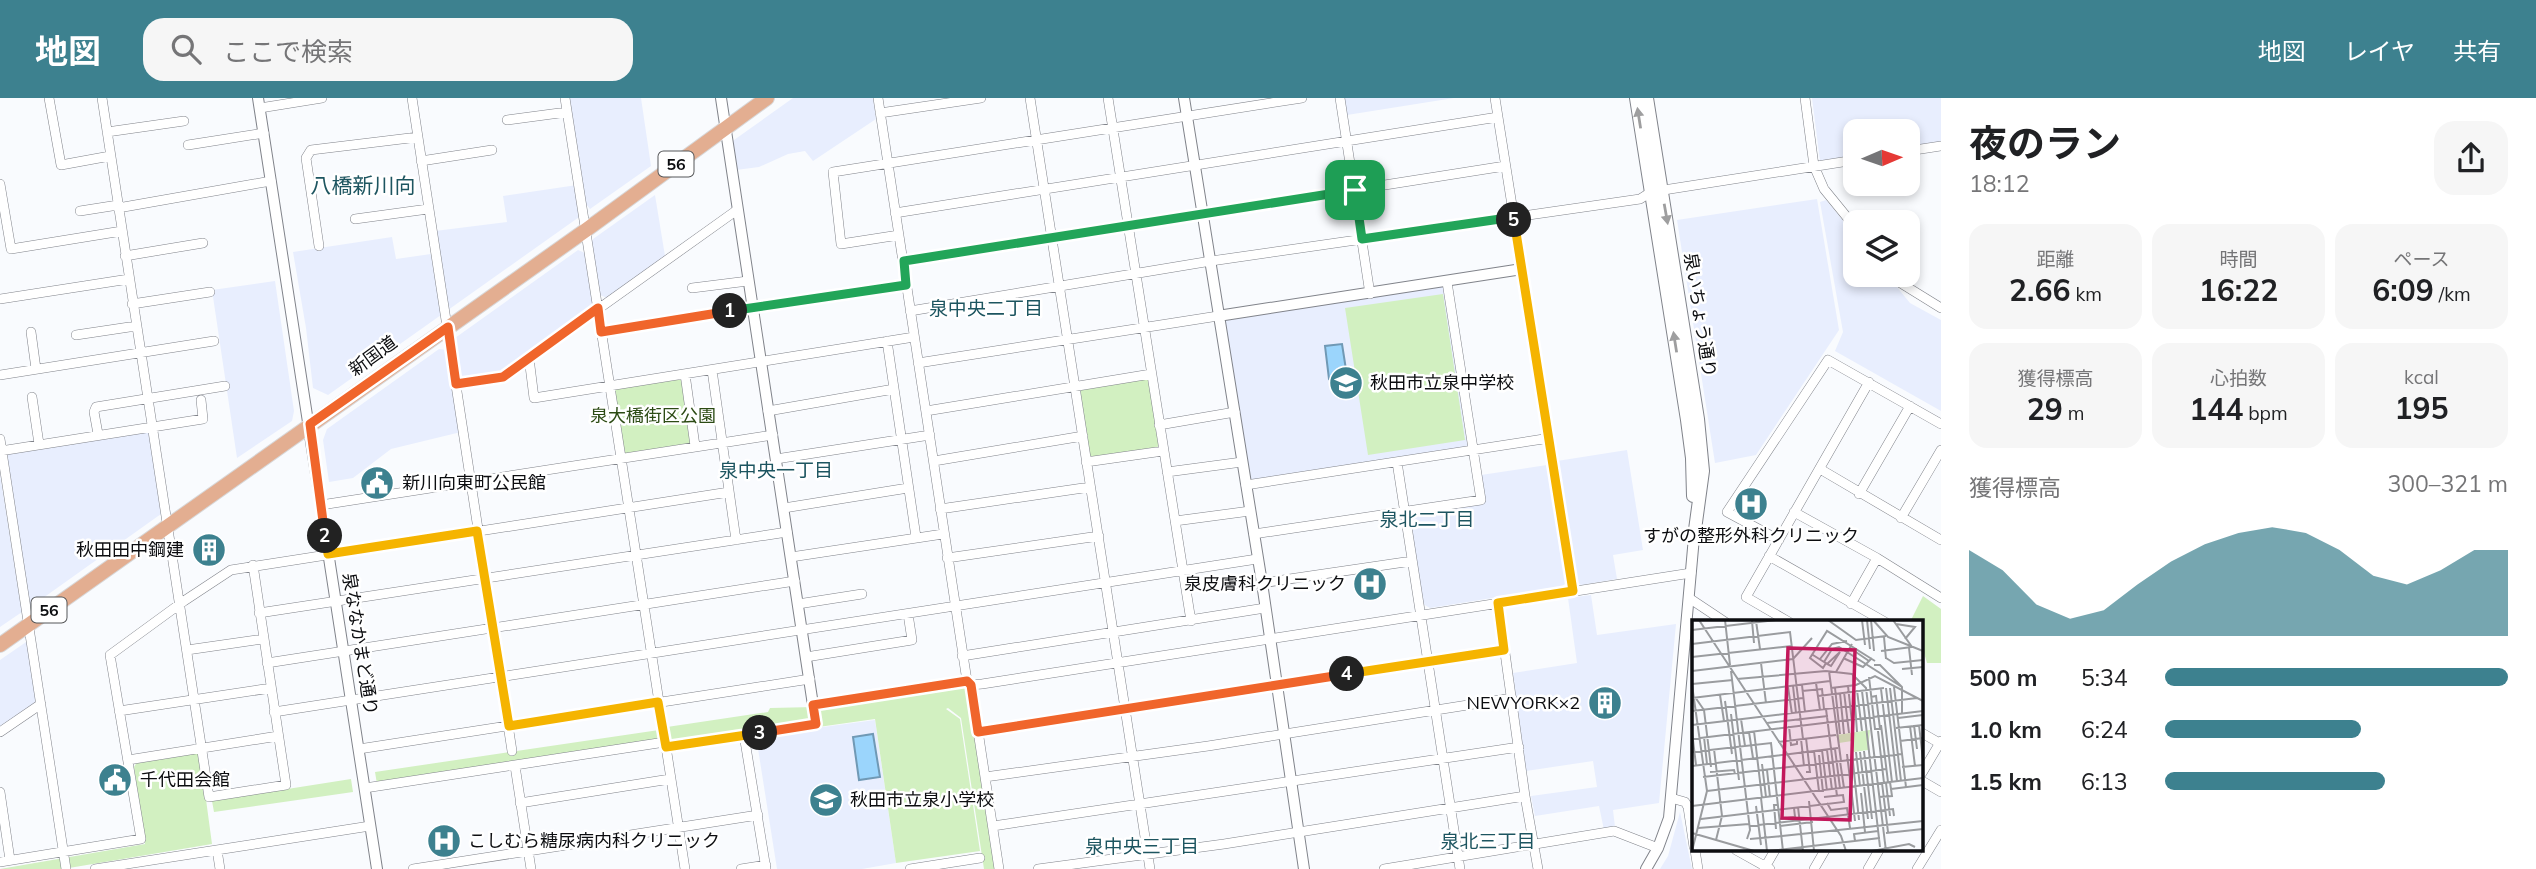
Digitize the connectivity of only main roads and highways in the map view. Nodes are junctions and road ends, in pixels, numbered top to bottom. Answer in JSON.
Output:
{"nodes":[{"id":1,"x":768,"y":98,"type":"edge"},
{"id":2,"x":1636,"y":98,"type":"edge"},
{"id":3,"x":1647,"y":98,"type":"edge"},
{"id":4,"x":1656,"y":191,"type":"junction"},
{"id":5,"x":1694,"y":537,"type":"road end"},
{"id":6,"x":0,"y":645,"type":"edge"}],
"edges":[{"from":1,"to":6,"type":"main road","name":"新国道","number":"56"},
{"from":4,"to":2,"type":"main road","name":"泉いちょう通り","one_way":true},
{"from":3,"to":4,"type":"main road","name":"泉いちょう通り"},
{"from":4,"to":5,"type":"main road","name":"泉いちょう通り"}]}
